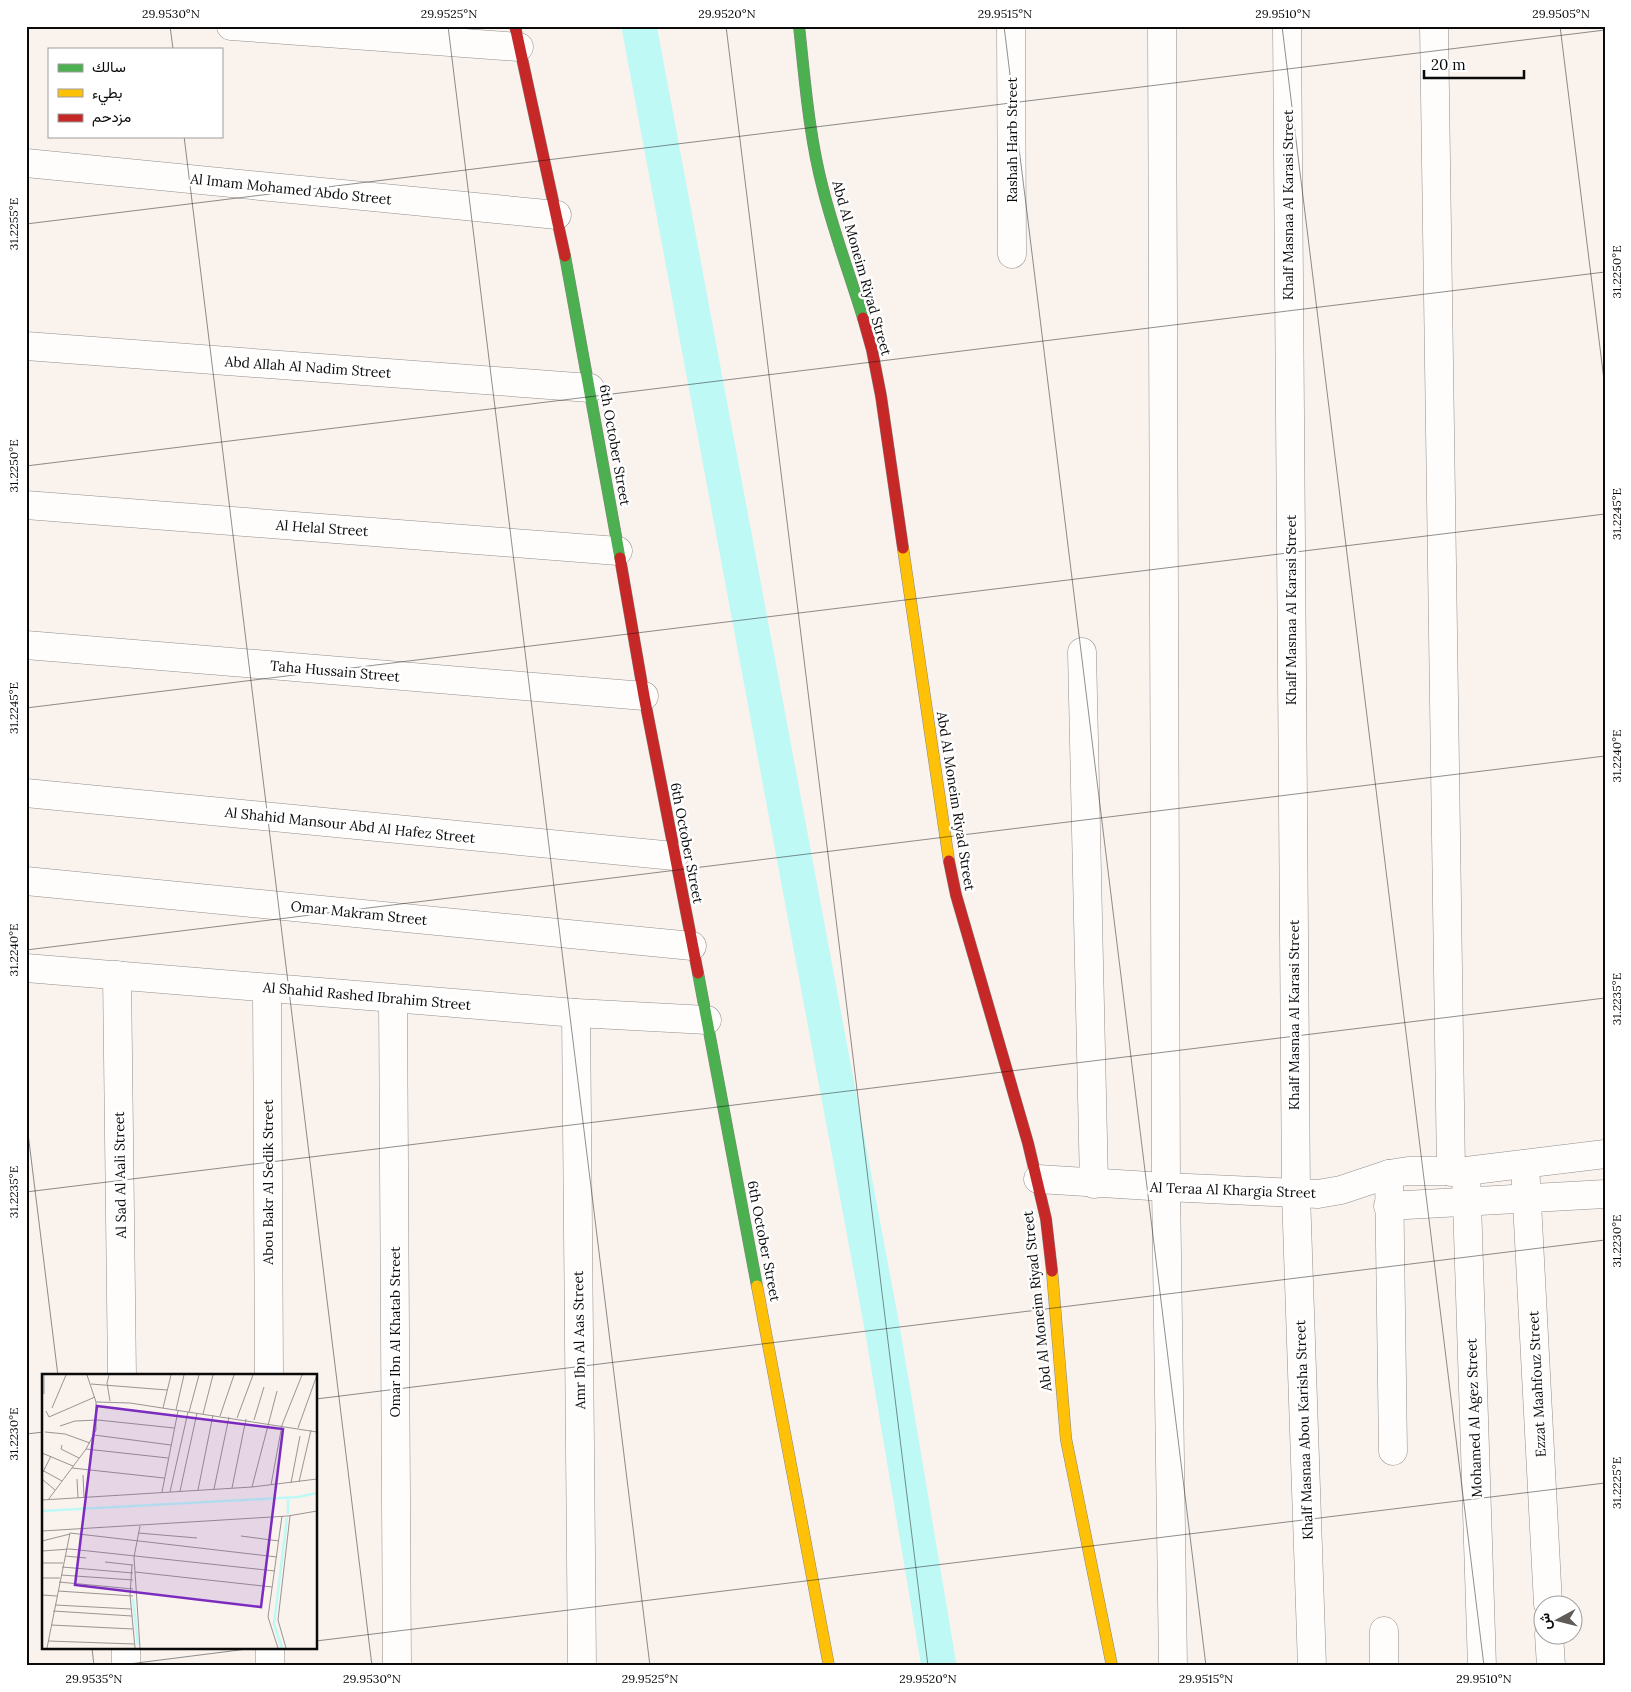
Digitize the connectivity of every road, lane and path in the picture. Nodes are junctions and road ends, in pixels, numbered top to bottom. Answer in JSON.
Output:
{"nodes":[{"id":1,"x":231,"y":26,"type":"edge"},
{"id":2,"x":799,"y":26,"type":"edge"},
{"id":3,"x":1011,"y":26,"type":"edge"},
{"id":4,"x":1162,"y":26,"type":"edge"},
{"id":5,"x":1287,"y":26,"type":"edge"},
{"id":6,"x":1434,"y":26,"type":"edge"},
{"id":7,"x":517,"y":37,"type":"edge"},
{"id":8,"x":26,"y":163,"type":"edge"},
{"id":9,"x":557,"y":215,"type":"junction"},
{"id":10,"x":1012,"y":254,"type":"dead end"},
{"id":11,"x":26,"y":346,"type":"edge"},
{"id":12,"x":590,"y":388,"type":"junction"},
{"id":13,"x":26,"y":505,"type":"edge"},
{"id":14,"x":618,"y":551,"type":"junction"},
{"id":15,"x":26,"y":645,"type":"edge"},
{"id":16,"x":1082,"y":652,"type":"dead end"},
{"id":17,"x":644,"y":696,"type":"junction"},
{"id":18,"x":26,"y":793,"type":"edge"},
{"id":19,"x":674,"y":856,"type":"junction"},
{"id":20,"x":26,"y":881,"type":"edge"},
{"id":21,"x":692,"y":946,"type":"junction"},
{"id":22,"x":26,"y":968,"type":"edge"},
{"id":23,"x":117,"y":975,"type":"junction"},
{"id":24,"x":267,"y":988,"type":"junction"},
{"id":25,"x":393,"y":999,"type":"junction"},
{"id":26,"x":576,"y":1013,"type":"junction"},
{"id":27,"x":707,"y":1020,"type":"junction"},
{"id":28,"x":1604,"y":1154,"type":"edge"},
{"id":29,"x":1526,"y":1164,"type":"junction"},
{"id":30,"x":1459,"y":1172,"type":"junction"},
{"id":31,"x":1389,"y":1174,"type":"junction"},
{"id":32,"x":1038,"y":1179,"type":"junction"},
{"id":33,"x":1094,"y":1184,"type":"junction"},
{"id":34,"x":1166,"y":1187,"type":"junction"},
{"id":35,"x":1296,"y":1194,"type":"junction"},
{"id":36,"x":1605,"y":1194,"type":"edge"},
{"id":37,"x":1528,"y":1198,"type":"junction"},
{"id":38,"x":1468,"y":1201,"type":"junction"},
{"id":39,"x":1388,"y":1206,"type":"junction"},
{"id":40,"x":122,"y":1374,"type":"edge"},
{"id":41,"x":269,"y":1374,"type":"edge"},
{"id":42,"x":1393,"y":1451,"type":"dead end"},
{"id":43,"x":1548,"y":1594,"type":"edge"},
{"id":44,"x":1384,"y":1631,"type":"dead end"},
{"id":45,"x":1550,"y":1644,"type":"edge"},
{"id":46,"x":126,"y":1650,"type":"edge"},
{"id":47,"x":270,"y":1650,"type":"edge"},
{"id":48,"x":126,"y":1666,"type":"edge"},
{"id":49,"x":270,"y":1666,"type":"edge"},
{"id":50,"x":397,"y":1666,"type":"edge"},
{"id":51,"x":582,"y":1666,"type":"edge"},
{"id":52,"x":829,"y":1666,"type":"edge"},
{"id":53,"x":1112,"y":1666,"type":"edge"},
{"id":54,"x":1173,"y":1666,"type":"edge"},
{"id":55,"x":1312,"y":1666,"type":"edge"},
{"id":56,"x":1384,"y":1666,"type":"edge"},
{"id":57,"x":1482,"y":1666,"type":"edge"},
{"id":58,"x":1551,"y":1666,"type":"edge"}],
"edges":[{"from":1,"to":7,"type":"street"},
{"from":2,"to":32,"type":"main road","name":"Abd Al Moneim Riyad Street"},
{"from":3,"to":10,"type":"street","name":"Rashah Harb Street"},
{"from":4,"to":34,"type":"street"},
{"from":5,"to":35,"type":"street","name":"Khalf Masnaa Al Karasi Street"},
{"from":6,"to":30,"type":"street","name":"Mohamed Al Agez Street"},
{"from":7,"to":9,"type":"main road","name":"6th October Street"},
{"from":8,"to":9,"type":"street","name":"Al Imam Mohamed Abdo Street"},
{"from":9,"to":12,"type":"main road","name":"6th October Street"},
{"from":11,"to":12,"type":"street","name":"Abd Allah Al Nadim Street"},
{"from":12,"to":14,"type":"main road","name":"6th October Street"},
{"from":13,"to":14,"type":"street","name":"Al Helal Street"},
{"from":14,"to":17,"type":"main road","name":"6th October Street"},
{"from":15,"to":17,"type":"street","name":"Taha Hussain Street"},
{"from":16,"to":33,"type":"street"},
{"from":17,"to":19,"type":"main road","name":"6th October Street"},
{"from":18,"to":19,"type":"street","name":"Al Shahid Mansour Abd Al Hafez Street"},
{"from":19,"to":21,"type":"main road","name":"6th October Street"},
{"from":20,"to":21,"type":"street","name":"Omar Makram Street"},
{"from":21,"to":27,"type":"main road","name":"6th October Street"},
{"from":22,"to":23,"type":"street","name":"Al Shahid Rashed Ibrahim Street"},
{"from":23,"to":24,"type":"street","name":"Al Shahid Rashed Ibrahim Street"},
{"from":23,"to":40,"type":"street","name":"Al Sad Al Aali Street"},
{"from":24,"to":25,"type":"street","name":"Al Shahid Rashed Ibrahim Street"},
{"from":24,"to":41,"type":"street","name":"Abou Bakr Al Sedik Street"},
{"from":25,"to":26,"type":"street","name":"Al Shahid Rashed Ibrahim Street"},
{"from":25,"to":50,"type":"street","name":"Omar Ibn Al Khatab Street"},
{"from":26,"to":27,"type":"street","name":"Al Shahid Rashed Ibrahim Street"},
{"from":26,"to":51,"type":"street","name":"Amr Ibn Al Aas Street"},
{"from":27,"to":52,"type":"main road","name":"6th October Street"},
{"from":28,"to":29,"type":"street","name":"Al Teraa Al Khargia Street"},
{"from":28,"to":36,"type":"street"},
{"from":29,"to":30,"type":"street","name":"Al Teraa Al Khargia Street"},
{"from":29,"to":37,"type":"street","name":"Ezzat Maahfouz Street"},
{"from":30,"to":31,"type":"street","name":"Al Teraa Al Khargia Street"},
{"from":30,"to":38,"type":"street","name":"Mohamed Al Agez Street"},
{"from":31,"to":35,"type":"street","name":"Al Teraa Al Khargia Street"},
{"from":31,"to":39,"type":"street"},
{"from":32,"to":33,"type":"street","name":"Al Teraa Al Khargia Street"},
{"from":32,"to":53,"type":"main road","name":"Abd Al Moneim Riyad Street"},
{"from":33,"to":34,"type":"street","name":"Al Teraa Al Khargia Street"},
{"from":34,"to":35,"type":"street","name":"Al Teraa Al Khargia Street"},
{"from":34,"to":54,"type":"street"},
{"from":35,"to":55,"type":"street","name":"Khalf Masnaa Abou Karisha Street"},
{"from":36,"to":37,"type":"street"},
{"from":37,"to":38,"type":"street"},
{"from":37,"to":43,"type":"street","name":"Ezzat Maahfouz Street"},
{"from":38,"to":39,"type":"street"},
{"from":38,"to":57,"type":"street","name":"Mohamed Al Agez Street"},
{"from":39,"to":42,"type":"street"},
{"from":44,"to":56,"type":"street"},
{"from":45,"to":58,"type":"street"},
{"from":46,"to":48,"type":"street"},
{"from":47,"to":49,"type":"street"}]}
